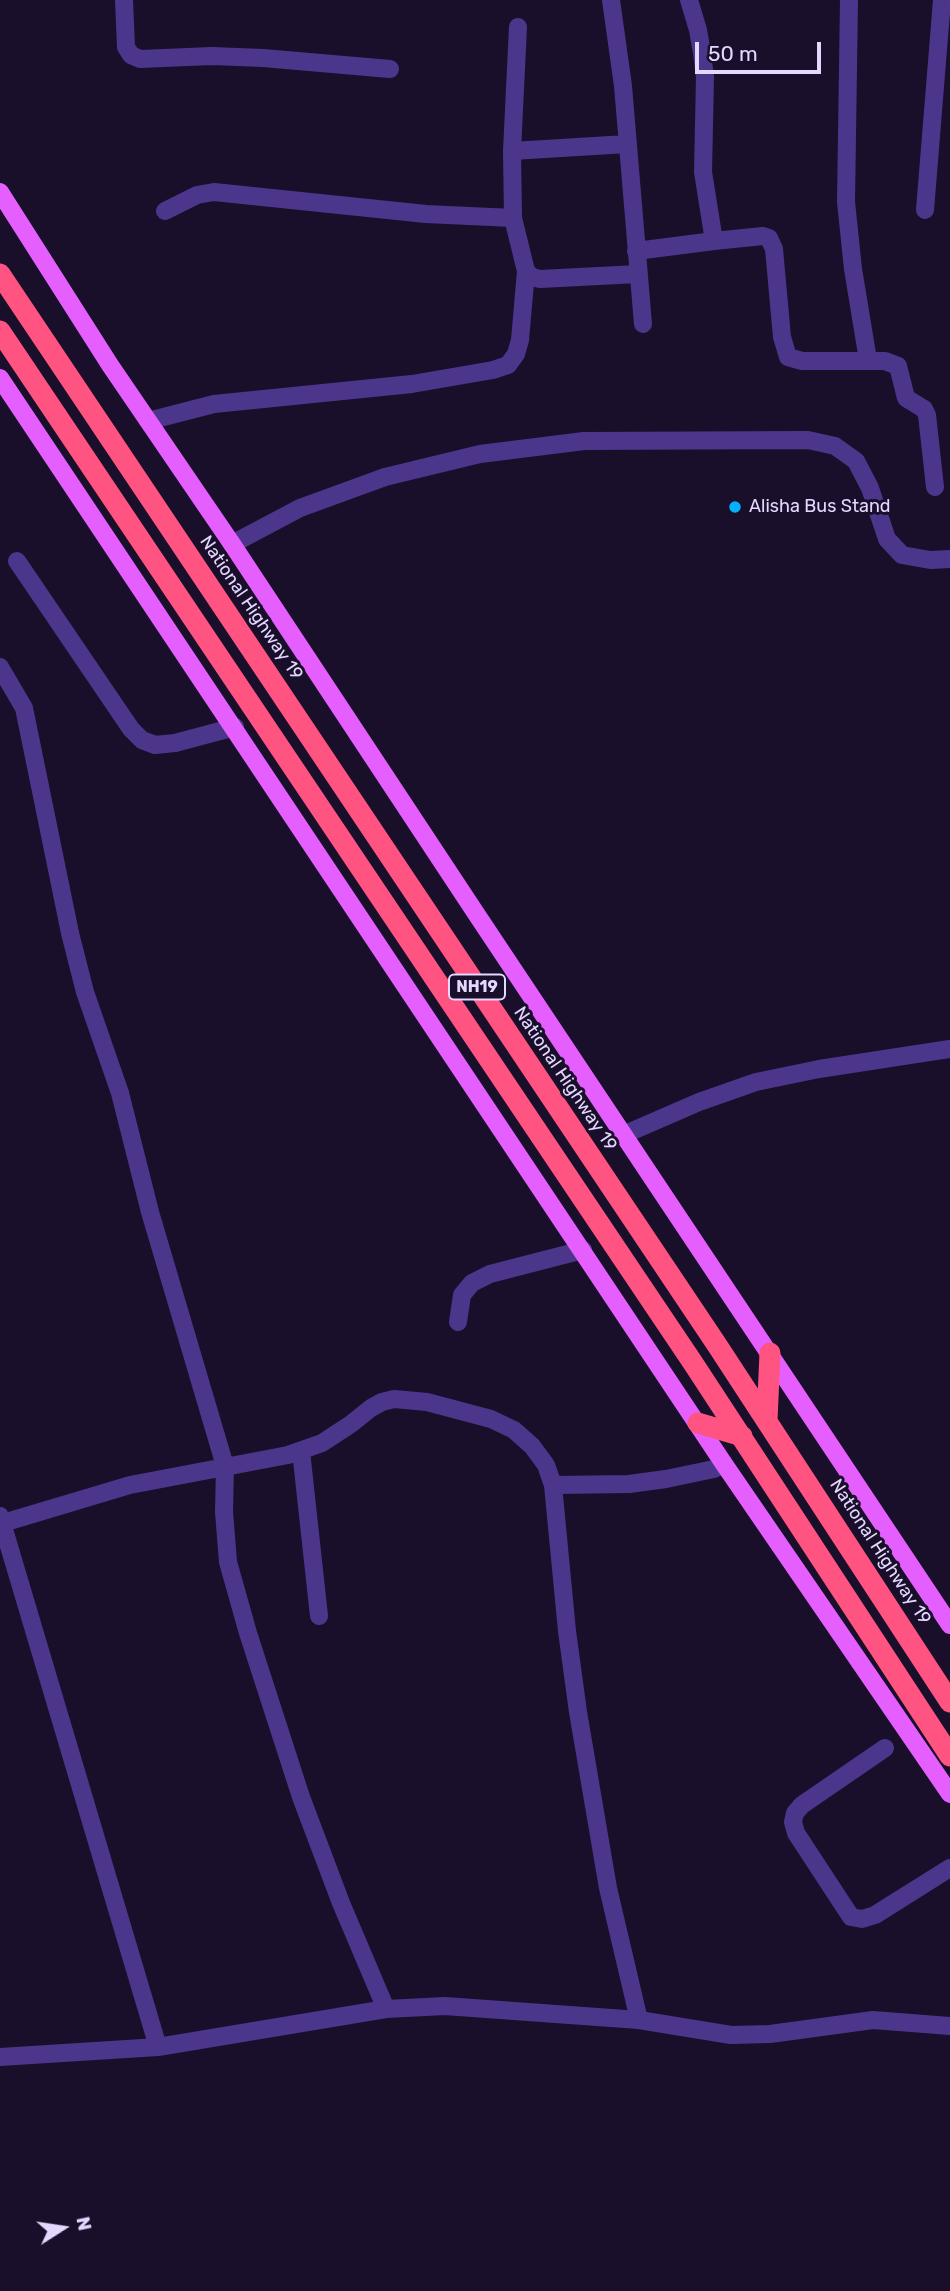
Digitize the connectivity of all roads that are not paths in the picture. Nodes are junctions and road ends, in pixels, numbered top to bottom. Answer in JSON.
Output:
{"nodes":[{"id":1,"x":124,"y":0,"type":"edge"},
{"id":2,"x":611,"y":0,"type":"edge"},
{"id":3,"x":689,"y":0,"type":"edge"},
{"id":4,"x":849,"y":0,"type":"edge"},
{"id":5,"x":942,"y":0,"type":"edge"},
{"id":6,"x":518,"y":26,"type":"dead end"},
{"id":7,"x":390,"y":69,"type":"dead end"},
{"id":8,"x":627,"y":144,"type":"junction"},
{"id":9,"x":512,"y":151,"type":"junction"},
{"id":10,"x":0,"y":192,"type":"edge"},
{"id":11,"x":925,"y":210,"type":"dead end"},
{"id":12,"x":165,"y":211,"type":"dead end"},
{"id":13,"x":513,"y":218,"type":"junction"},
{"id":14,"x":713,"y":241,"type":"junction"},
{"id":15,"x":636,"y":251,"type":"junction"},
{"id":16,"x":526,"y":271,"type":"junction"},
{"id":17,"x":0,"y":274,"type":"edge"},
{"id":18,"x":638,"y":274,"type":"junction"},
{"id":19,"x":643,"y":324,"type":"dead end"},
{"id":20,"x":0,"y":331,"type":"edge"},
{"id":21,"x":868,"y":360,"type":"junction"},
{"id":22,"x":0,"y":378,"type":"edge"},
{"id":23,"x":148,"y":421,"type":"junction"},
{"id":24,"x":935,"y":487,"type":"dead end"},
{"id":25,"x":232,"y":544,"type":"junction"},
{"id":26,"x":950,"y":559,"type":"edge"},
{"id":27,"x":16,"y":561,"type":"dead end"},
{"id":28,"x":0,"y":667,"type":"edge"},
{"id":29,"x":235,"y":727,"type":"junction"},
{"id":30,"x":950,"y":1049,"type":"edge"},
{"id":31,"x":623,"y":1135,"type":"junction"},
{"id":32,"x":583,"y":1250,"type":"junction"},
{"id":33,"x":458,"y":1322,"type":"dead end"},
{"id":34,"x":769,"y":1353,"type":"junction"},
{"id":35,"x":767,"y":1420,"type":"junction"},
{"id":36,"x":698,"y":1423,"type":"junction"},
{"id":37,"x":742,"y":1436,"type":"junction"},
{"id":38,"x":301,"y":1451,"type":"junction"},
{"id":39,"x":724,"y":1464,"type":"junction"},
{"id":40,"x":225,"y":1465,"type":"junction"},
{"id":41,"x":553,"y":1485,"type":"junction"},
{"id":42,"x":1,"y":1521,"type":"edge"},
{"id":43,"x":319,"y":1616,"type":"dead end"},
{"id":44,"x":950,"y":1625,"type":"edge"},
{"id":45,"x":950,"y":1702,"type":"edge"},
{"id":46,"x":885,"y":1748,"type":"dead end"},
{"id":47,"x":950,"y":1756,"type":"edge"},
{"id":48,"x":950,"y":1794,"type":"edge"},
{"id":49,"x":950,"y":1868,"type":"edge"},
{"id":50,"x":386,"y":2009,"type":"junction"},
{"id":51,"x":639,"y":2020,"type":"junction"},
{"id":52,"x":950,"y":2026,"type":"edge"},
{"id":53,"x":158,"y":2047,"type":"junction"},
{"id":54,"x":0,"y":2057,"type":"edge"}],
"edges":[{"from":1,"to":7,"type":"street"},
{"from":2,"to":8,"type":"street"},
{"from":3,"to":14,"type":"street"},
{"from":4,"to":21,"type":"street"},
{"from":5,"to":11,"type":"street"},
{"from":6,"to":9,"type":"street"},
{"from":8,"to":9,"type":"street"},
{"from":8,"to":15,"type":"street"},
{"from":9,"to":13,"type":"street"},
{"from":10,"to":23,"type":"main road"},
{"from":12,"to":13,"type":"street"},
{"from":13,"to":16,"type":"street"},
{"from":14,"to":15,"type":"street"},
{"from":14,"to":21,"type":"street"},
{"from":15,"to":18,"type":"street"},
{"from":16,"to":18,"type":"street"},
{"from":16,"to":23,"type":"street"},
{"from":17,"to":35,"type":"highway","name":"National Highway 19","number":"NH19"},
{"from":18,"to":19,"type":"street"},
{"from":20,"to":37,"type":"highway","number":"NH19"},
{"from":21,"to":24,"type":"street"},
{"from":22,"to":29,"type":"main road"},
{"from":23,"to":25,"type":"main road"},
{"from":25,"to":26,"type":"street"},
{"from":25,"to":31,"type":"main road"},
{"from":27,"to":29,"type":"street"},
{"from":28,"to":40,"type":"street"},
{"from":29,"to":32,"type":"main road"},
{"from":30,"to":31,"type":"street"},
{"from":31,"to":34,"type":"main road"},
{"from":32,"to":33,"type":"street"},
{"from":32,"to":36,"type":"main road"},
{"from":34,"to":35,"type":"highway"},
{"from":34,"to":44,"type":"main road"},
{"from":35,"to":45,"type":"highway","name":"National Highway 19","number":"NH19"},
{"from":36,"to":37,"type":"highway"},
{"from":36,"to":39,"type":"main road"},
{"from":37,"to":47,"type":"highway","number":"NH19"},
{"from":38,"to":40,"type":"street"},
{"from":38,"to":41,"type":"street"},
{"from":38,"to":43,"type":"street"},
{"from":39,"to":41,"type":"street"},
{"from":39,"to":48,"type":"main road"},
{"from":40,"to":42,"type":"street"},
{"from":40,"to":50,"type":"street"},
{"from":41,"to":51,"type":"street"},
{"from":42,"to":53,"type":"street"},
{"from":46,"to":49,"type":"street"},
{"from":50,"to":51,"type":"street"},
{"from":50,"to":53,"type":"street"},
{"from":51,"to":52,"type":"street"},
{"from":53,"to":54,"type":"street"}]}
